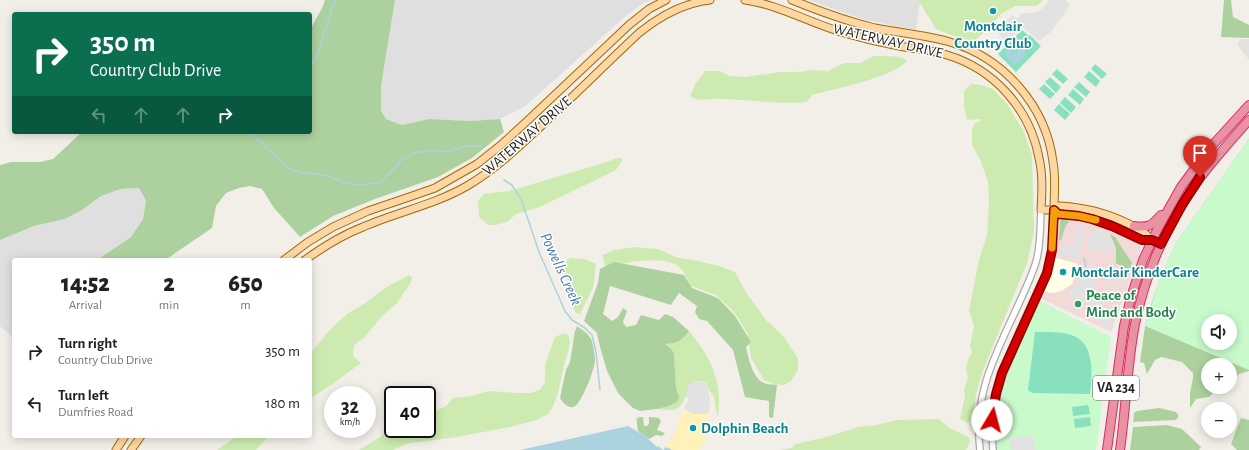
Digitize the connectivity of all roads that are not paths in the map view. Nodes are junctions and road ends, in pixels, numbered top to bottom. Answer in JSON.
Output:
{"nodes":[{"id":1,"x":666,"y":0,"type":"edge"},
{"id":2,"x":710,"y":0,"type":"edge"},
{"id":3,"x":745,"y":0,"type":"edge"},
{"id":4,"x":791,"y":0,"type":"edge"},
{"id":5,"x":786,"y":12,"type":"junction"},
{"id":6,"x":1249,"y":105,"type":"edge"},
{"id":7,"x":1249,"y":120,"type":"edge"},
{"id":8,"x":1170,"y":205,"type":"junction"},
{"id":9,"x":1041,"y":210,"type":"junction"},
{"id":10,"x":1054,"y":210,"type":"junction"},
{"id":11,"x":1134,"y":226,"type":"junction"},
{"id":12,"x":1152,"y":240,"type":"junction"},
{"id":13,"x":1161,"y":244,"type":"junction"},
{"id":14,"x":287,"y":258,"type":"edge"},
{"id":15,"x":308,"y":258,"type":"edge"},
{"id":16,"x":124,"y":438,"type":"edge"},
{"id":17,"x":140,"y":438,"type":"edge"},
{"id":18,"x":116,"y":450,"type":"edge"},
{"id":19,"x":131,"y":450,"type":"edge"},
{"id":20,"x":980,"y":450,"type":"edge"},
{"id":21,"x":993,"y":450,"type":"edge"},
{"id":22,"x":1107,"y":450,"type":"edge"},
{"id":23,"x":1120,"y":450,"type":"edge"}],
"edges":[{"from":1,"to":14,"type":"main road","name":"WATERWAY DRIVE"},
{"from":2,"to":15,"type":"main road","name":"WATERWAY DRIVE"},
{"from":3,"to":5,"type":"main road","name":"WATERWAY DRIVE"},
{"from":4,"to":5,"type":"main road"},
{"from":4,"to":10,"type":"main road","name":"WATERWAY DRIVE"},
{"from":5,"to":9,"type":"main road","name":"WATERWAY DRIVE"},
{"from":6,"to":8,"type":"highway","number":"VA 234"},
{"from":7,"to":13,"type":"highway","number":"VA 234"},
{"from":8,"to":11,"type":"highway"},
{"from":8,"to":12,"type":"highway","number":"VA 234"},
{"from":9,"to":10,"type":"main road"},
{"from":9,"to":20,"type":"street","name":"WATERWAY DRIVE"},
{"from":10,"to":11,"type":"main road"},
{"from":10,"to":12,"type":"main road"},
{"from":10,"to":21,"type":"street","name":"WATERWAY DRIVE"},
{"from":11,"to":12,"type":"main road"},
{"from":12,"to":13,"type":"main road"},
{"from":12,"to":22,"type":"highway","number":"VA 234"},
{"from":13,"to":23,"type":"highway","number":"VA 234"},
{"from":16,"to":18,"type":"main road"},
{"from":17,"to":19,"type":"main road"}]}
